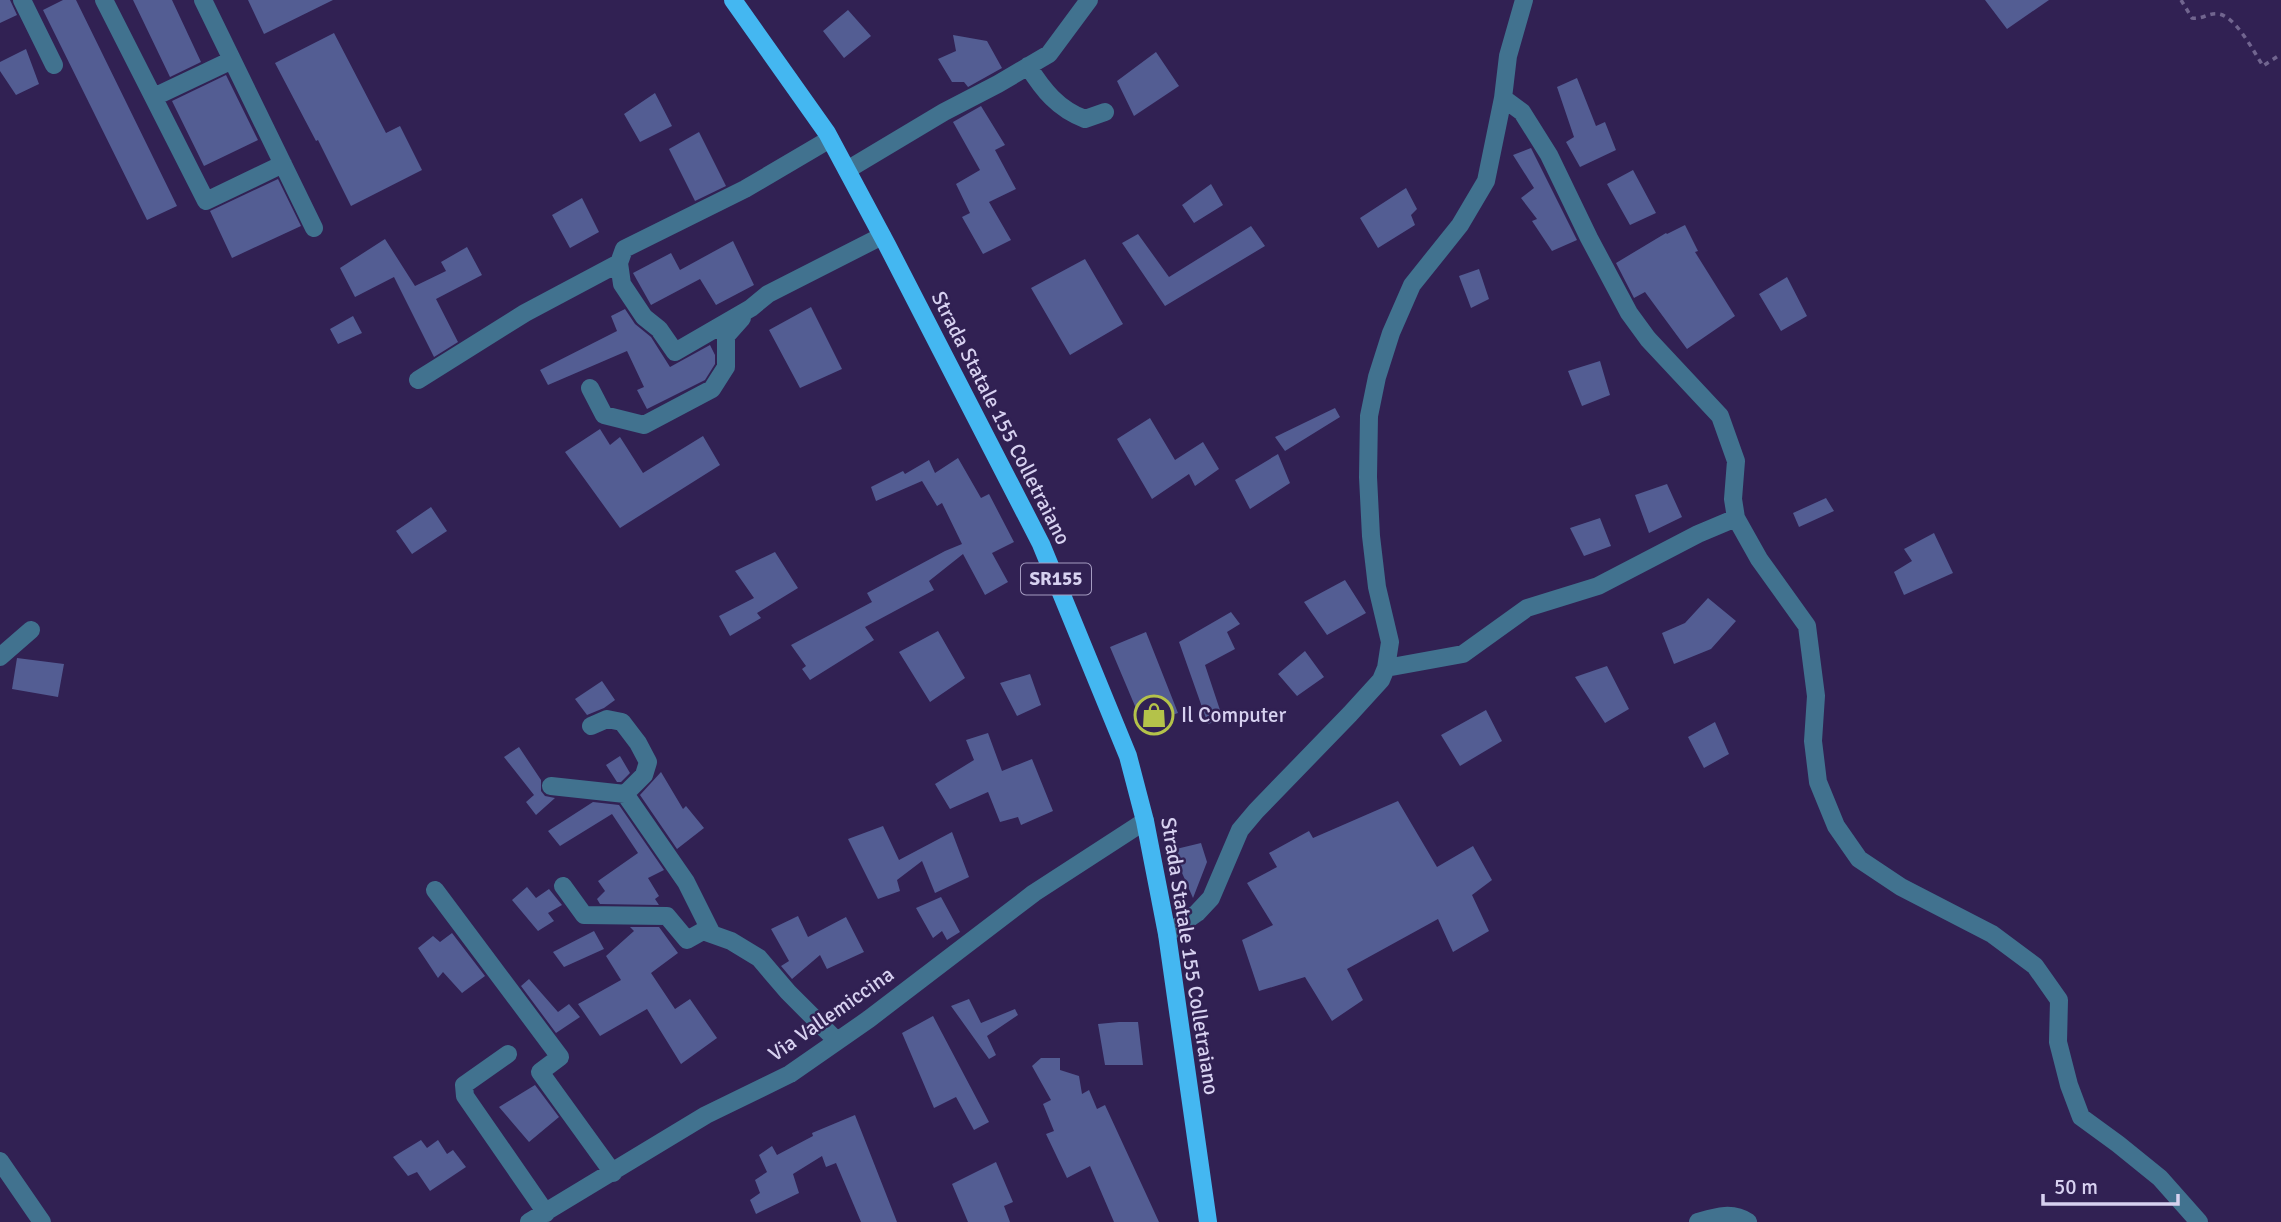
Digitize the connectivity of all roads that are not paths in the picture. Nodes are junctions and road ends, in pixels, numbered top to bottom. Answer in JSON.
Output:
{"nodes":[{"id":1,"x":22,"y":0,"type":"edge"},
{"id":2,"x":104,"y":0,"type":"edge"},
{"id":3,"x":203,"y":0,"type":"edge"},
{"id":4,"x":733,"y":0,"type":"edge"},
{"id":5,"x":1089,"y":0,"type":"edge"},
{"id":6,"x":1524,"y":0,"type":"edge"},
{"id":7,"x":232,"y":60,"type":"junction"},
{"id":8,"x":54,"y":65,"type":"dead end"},
{"id":9,"x":1028,"y":66,"type":"junction"},
{"id":10,"x":154,"y":97,"type":"junction"},
{"id":11,"x":1503,"y":98,"type":"junction"},
{"id":12,"x":1105,"y":112,"type":"dead end"},
{"id":13,"x":830,"y":139,"type":"junction"},
{"id":14,"x":283,"y":164,"type":"junction"},
{"id":15,"x":847,"y":170,"type":"junction"},
{"id":16,"x":314,"y":228,"type":"dead end"},
{"id":17,"x":882,"y":236,"type":"junction"},
{"id":18,"x":619,"y":262,"type":"junction"},
{"id":19,"x":751,"y":308,"type":"junction"},
{"id":20,"x":418,"y":380,"type":"dead end"},
{"id":21,"x":590,"y":388,"type":"dead end"},
{"id":22,"x":1736,"y":518,"type":"junction"},
{"id":23,"x":31,"y":630,"type":"dead end"},
{"id":24,"x":0,"y":657,"type":"edge"},
{"id":25,"x":1386,"y":668,"type":"junction"},
{"id":26,"x":591,"y":726,"type":"dead end"},
{"id":27,"x":551,"y":786,"type":"dead end"},
{"id":28,"x":625,"y":794,"type":"junction"},
{"id":29,"x":1145,"y":821,"type":"junction"},
{"id":30,"x":563,"y":886,"type":"dead end"},
{"id":31,"x":435,"y":890,"type":"dead end"},
{"id":32,"x":712,"y":934,"type":"junction"},
{"id":33,"x":1167,"y":934,"type":"junction"},
{"id":34,"x":837,"y":1041,"type":"junction"},
{"id":35,"x":508,"y":1054,"type":"dead end"},
{"id":36,"x":0,"y":1161,"type":"edge"},
{"id":37,"x":613,"y":1173,"type":"junction"},
{"id":38,"x":546,"y":1213,"type":"junction"},
{"id":39,"x":42,"y":1222,"type":"edge"},
{"id":40,"x":529,"y":1222,"type":"edge"},
{"id":41,"x":1208,"y":1222,"type":"edge"},
{"id":42,"x":1698,"y":1222,"type":"edge"},
{"id":43,"x":1748,"y":1222,"type":"edge"},
{"id":44,"x":2199,"y":1222,"type":"edge"}],
"edges":[{"from":1,"to":8,"type":"street"},
{"from":2,"to":10,"type":"street"},
{"from":3,"to":7,"type":"street"},
{"from":4,"to":13,"type":"main road","name":"Strada Statale 155 Colletraiano","number":"SR155"},
{"from":5,"to":9,"type":"street"},
{"from":6,"to":11,"type":"street"},
{"from":7,"to":10,"type":"street"},
{"from":7,"to":14,"type":"street"},
{"from":9,"to":12,"type":"street"},
{"from":9,"to":15,"type":"street"},
{"from":10,"to":14,"type":"street"},
{"from":11,"to":22,"type":"street"},
{"from":11,"to":25,"type":"street"},
{"from":13,"to":15,"type":"main road","name":"Strada Statale 155 Colletraiano","number":"SR155"},
{"from":13,"to":18,"type":"street"},
{"from":14,"to":16,"type":"street"},
{"from":15,"to":17,"type":"main road","name":"Strada Statale 155 Colletraiano","number":"SR155"},
{"from":17,"to":19,"type":"street"},
{"from":17,"to":29,"type":"main road","name":"Strada Statale 155 Colletraiano","number":"SR155"},
{"from":18,"to":19,"type":"street"},
{"from":18,"to":20,"type":"street"},
{"from":19,"to":21,"type":"street"},
{"from":22,"to":25,"type":"street"},
{"from":22,"to":44,"type":"street"},
{"from":23,"to":24,"type":"street"},
{"from":25,"to":33,"type":"street"},
{"from":26,"to":28,"type":"street"},
{"from":27,"to":28,"type":"street"},
{"from":28,"to":32,"type":"street"},
{"from":29,"to":33,"type":"main road","name":"Strada Statale 155 Colletraiano","number":"SR155"},
{"from":29,"to":34,"type":"street","name":"Via Vallemiccina"},
{"from":30,"to":32,"type":"street"},
{"from":31,"to":37,"type":"street"},
{"from":32,"to":34,"type":"street"},
{"from":33,"to":41,"type":"main road","name":"Strada Statale 155 Colletraiano","number":"SR155"},
{"from":34,"to":37,"type":"street","name":"Via Vallemiccina"},
{"from":35,"to":38,"type":"street"},
{"from":36,"to":39,"type":"street"},
{"from":37,"to":38,"type":"street","name":"Via Vallemiccina"},
{"from":38,"to":40,"type":"street","name":"Via Vallemiccina"},
{"from":42,"to":43,"type":"street"}]}
